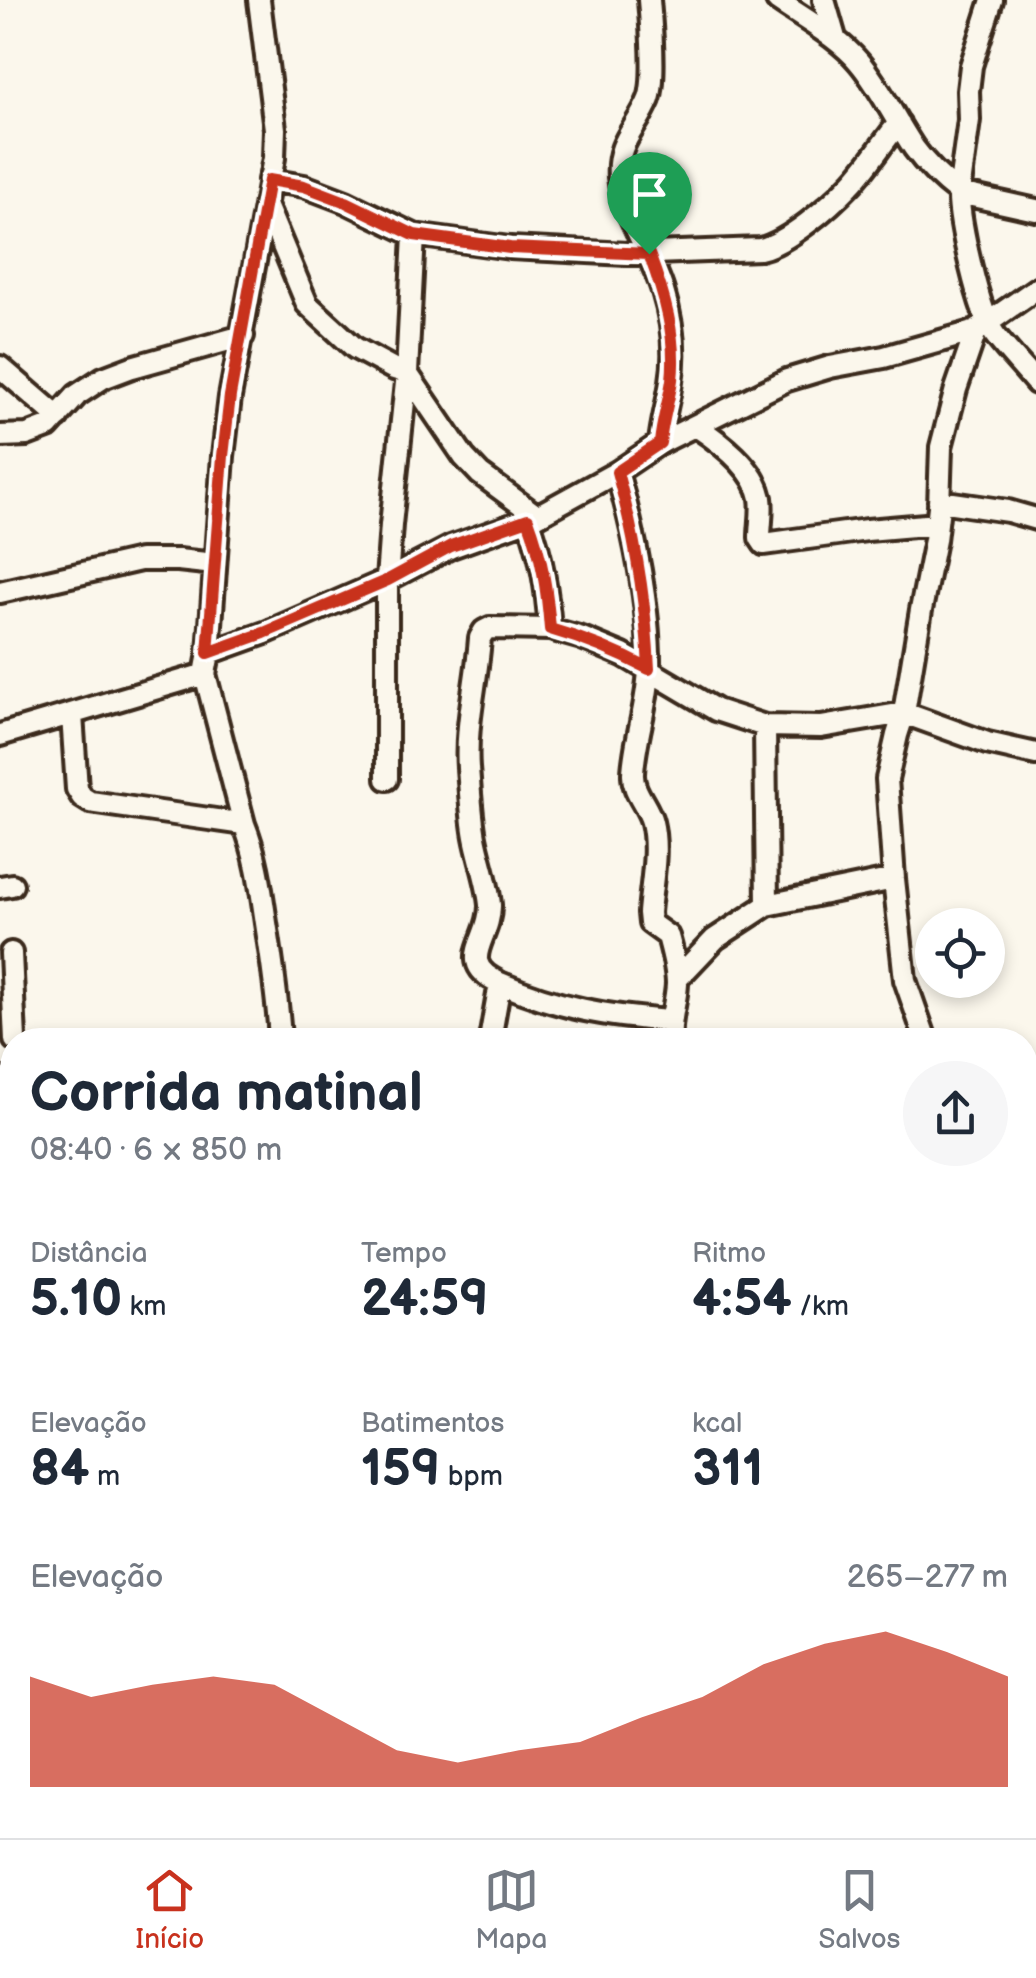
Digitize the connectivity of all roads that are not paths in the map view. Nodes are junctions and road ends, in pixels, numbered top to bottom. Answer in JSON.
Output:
{"nodes":[{"id":1,"x":259,"y":0,"type":"edge"},
{"id":2,"x":649,"y":0,"type":"edge"},
{"id":3,"x":777,"y":0,"type":"edge"},
{"id":4,"x":824,"y":0,"type":"edge"},
{"id":5,"x":992,"y":0,"type":"edge"},
{"id":6,"x":834,"y":38,"type":"junction"},
{"id":7,"x":899,"y":123,"type":"junction"},
{"id":8,"x":269,"y":180,"type":"junction"},
{"id":9,"x":959,"y":193,"type":"junction"},
{"id":10,"x":266,"y":204,"type":"junction"},
{"id":11,"x":1036,"y":210,"type":"edge"},
{"id":12,"x":414,"y":235,"type":"junction"},
{"id":13,"x":649,"y":254,"type":"junction"},
{"id":14,"x":1036,"y":289,"type":"edge"},
{"id":15,"x":982,"y":327,"type":"junction"},
{"id":16,"x":242,"y":336,"type":"junction"},
{"id":17,"x":0,"y":367,"type":"edge"},
{"id":18,"x":407,"y":373,"type":"junction"},
{"id":19,"x":1036,"y":383,"type":"edge"},
{"id":20,"x":58,"y":417,"type":"junction"},
{"id":21,"x":696,"y":426,"type":"junction"},
{"id":22,"x":0,"y":436,"type":"edge"},
{"id":23,"x":660,"y":443,"type":"junction"},
{"id":24,"x":617,"y":472,"type":"junction"},
{"id":25,"x":939,"y":501,"type":"junction"},
{"id":26,"x":532,"y":517,"type":"junction"},
{"id":27,"x":1036,"y":519,"type":"edge"},
{"id":28,"x":937,"y":524,"type":"junction"},
{"id":29,"x":216,"y":564,"type":"junction"},
{"id":30,"x":388,"y":580,"type":"junction"},
{"id":31,"x":0,"y":592,"type":"edge"},
{"id":32,"x":550,"y":629,"type":"junction"},
{"id":33,"x":208,"y":653,"type":"junction"},
{"id":34,"x":649,"y":669,"type":"junction"},
{"id":35,"x":205,"y":674,"type":"junction"},
{"id":36,"x":904,"y":713,"type":"junction"},
{"id":37,"x":72,"y":715,"type":"junction"},
{"id":38,"x":764,"y":726,"type":"junction"},
{"id":39,"x":0,"y":735,"type":"edge"},
{"id":40,"x":1036,"y":754,"type":"edge"},
{"id":41,"x":387,"y":779,"type":"dead end"},
{"id":42,"x":244,"y":824,"type":"junction"},
{"id":43,"x":894,"y":879,"type":"junction"},
{"id":44,"x":766,"y":905,"type":"junction"},
{"id":45,"x":11,"y":953,"type":"dead end"},
{"id":46,"x":677,"y":979,"type":"junction"},
{"id":47,"x":500,"y":983,"type":"junction"},
{"id":48,"x":14,"y":1028,"type":"edge"},
{"id":49,"x":279,"y":1028,"type":"edge"},
{"id":50,"x":492,"y":1028,"type":"edge"},
{"id":51,"x":661,"y":1028,"type":"edge"},
{"id":52,"x":670,"y":1028,"type":"edge"},
{"id":53,"x":922,"y":1028,"type":"edge"}],
"edges":[{"from":1,"to":8,"type":"street"},
{"from":2,"to":13,"type":"street"},
{"from":3,"to":6,"type":"street"},
{"from":4,"to":6,"type":"street"},
{"from":5,"to":9,"type":"street"},
{"from":6,"to":7,"type":"street"},
{"from":7,"to":9,"type":"street"},
{"from":7,"to":13,"type":"street"},
{"from":8,"to":10,"type":"street"},
{"from":8,"to":12,"type":"street"},
{"from":9,"to":11,"type":"street"},
{"from":9,"to":15,"type":"street"},
{"from":10,"to":16,"type":"street"},
{"from":10,"to":18,"type":"street"},
{"from":12,"to":13,"type":"street"},
{"from":12,"to":18,"type":"street"},
{"from":13,"to":23,"type":"street"},
{"from":14,"to":15,"type":"street"},
{"from":15,"to":19,"type":"street"},
{"from":15,"to":21,"type":"street"},
{"from":15,"to":25,"type":"street"},
{"from":16,"to":20,"type":"street"},
{"from":16,"to":29,"type":"street"},
{"from":17,"to":20,"type":"street"},
{"from":18,"to":26,"type":"street"},
{"from":18,"to":30,"type":"street"},
{"from":20,"to":22,"type":"street"},
{"from":21,"to":23,"type":"street"},
{"from":21,"to":28,"type":"street"},
{"from":23,"to":24,"type":"street"},
{"from":24,"to":26,"type":"street"},
{"from":24,"to":34,"type":"street"},
{"from":25,"to":27,"type":"street"},
{"from":25,"to":28,"type":"street"},
{"from":26,"to":30,"type":"street"},
{"from":26,"to":32,"type":"street"},
{"from":28,"to":36,"type":"street"},
{"from":29,"to":31,"type":"street"},
{"from":29,"to":33,"type":"street"},
{"from":30,"to":33,"type":"street"},
{"from":30,"to":41,"type":"street"},
{"from":32,"to":34,"type":"street"},
{"from":32,"to":47,"type":"street"},
{"from":33,"to":35,"type":"street"},
{"from":34,"to":38,"type":"street"},
{"from":34,"to":46,"type":"street"},
{"from":35,"to":37,"type":"street"},
{"from":35,"to":42,"type":"street"},
{"from":36,"to":38,"type":"street"},
{"from":36,"to":40,"type":"street"},
{"from":36,"to":43,"type":"street"},
{"from":37,"to":39,"type":"street"},
{"from":37,"to":42,"type":"street"},
{"from":38,"to":44,"type":"street"},
{"from":42,"to":49,"type":"street"},
{"from":43,"to":44,"type":"street"},
{"from":43,"to":53,"type":"street"},
{"from":44,"to":46,"type":"street"},
{"from":45,"to":48,"type":"street"},
{"from":46,"to":52,"type":"street"},
{"from":47,"to":50,"type":"street"},
{"from":47,"to":51,"type":"street"}]}
